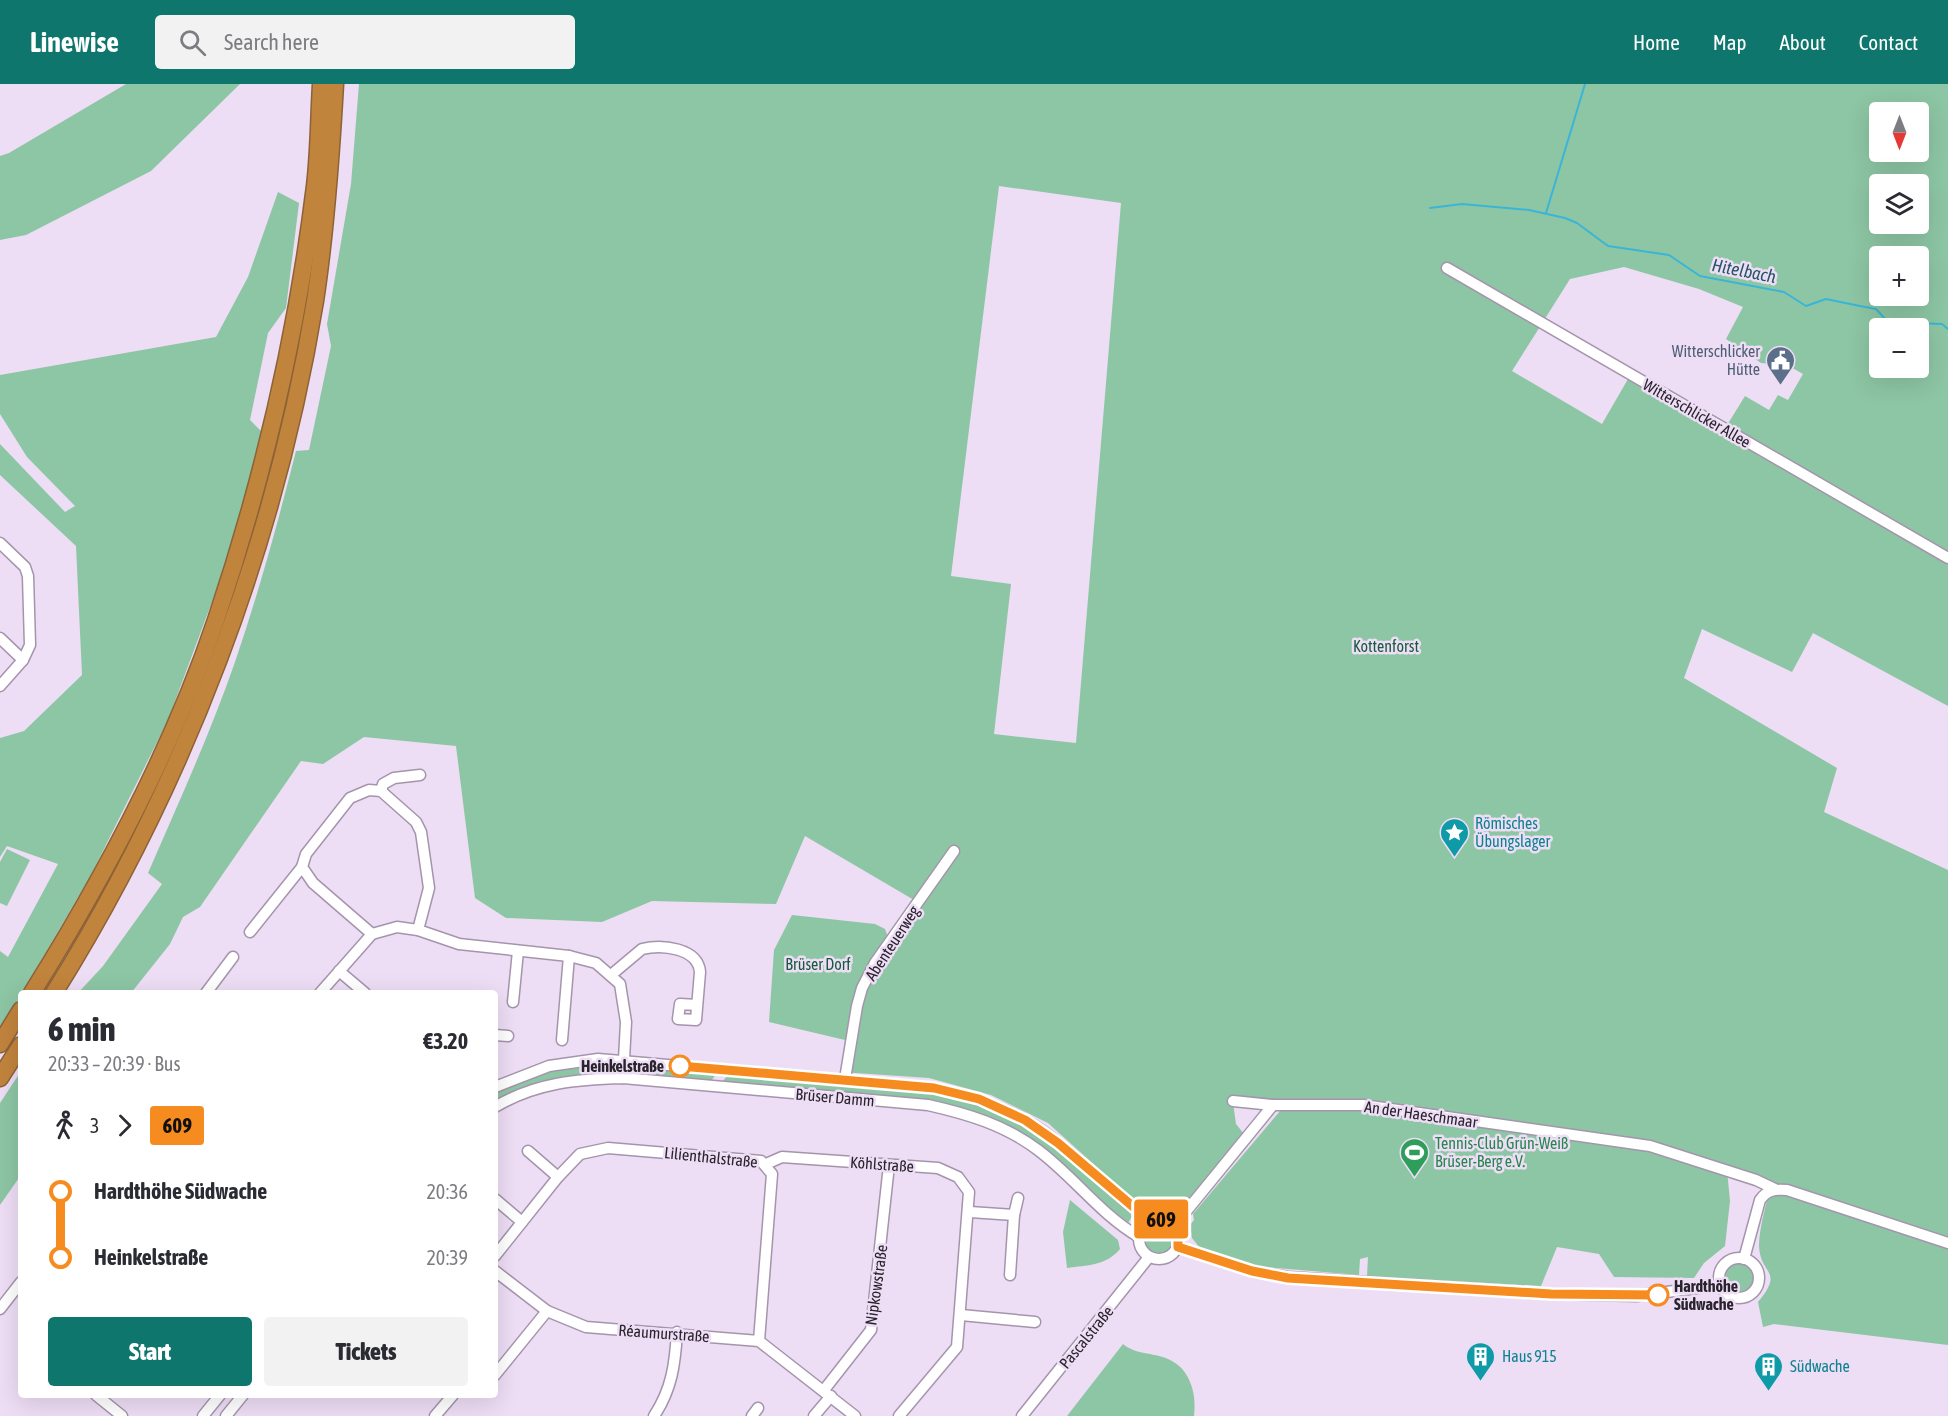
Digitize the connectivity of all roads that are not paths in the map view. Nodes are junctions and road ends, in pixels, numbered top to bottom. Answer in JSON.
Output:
{"nodes":[{"id":1,"x":321,"y":84,"type":"edge"},
{"id":2,"x":335,"y":84,"type":"edge"},
{"id":3,"x":1447,"y":268,"type":"dead end"},
{"id":4,"x":0,"y":543,"type":"edge"},
{"id":5,"x":1948,"y":558,"type":"edge"},
{"id":6,"x":0,"y":638,"type":"edge"},
{"id":7,"x":23,"y":660,"type":"junction"},
{"id":8,"x":0,"y":687,"type":"edge"},
{"id":9,"x":420,"y":775,"type":"dead end"},
{"id":10,"x":381,"y":792,"type":"junction"},
{"id":11,"x":954,"y":851,"type":"dead end"},
{"id":12,"x":302,"y":867,"type":"junction"},
{"id":13,"x":418,"y":930,"type":"junction"},
{"id":14,"x":250,"y":932,"type":"dead end"},
{"id":15,"x":372,"y":933,"type":"junction"},
{"id":16,"x":518,"y":951,"type":"junction"},
{"id":17,"x":569,"y":956,"type":"junction"},
{"id":18,"x":233,"y":957,"type":"dead end"},
{"id":19,"x":339,"y":971,"type":"junction"},
{"id":20,"x":611,"y":975,"type":"junction"},
{"id":21,"x":34,"y":990,"type":"edge"},
{"id":22,"x":56,"y":990,"type":"edge"},
{"id":23,"x":208,"y":990,"type":"edge"},
{"id":24,"x":323,"y":990,"type":"edge"},
{"id":25,"x":361,"y":990,"type":"edge"},
{"id":26,"x":513,"y":1002,"type":"dead end"},
{"id":27,"x":697,"y":1005,"type":"dead end"},
{"id":28,"x":18,"y":1015,"type":"edge"},
{"id":29,"x":498,"y":1035,"type":"edge"},
{"id":30,"x":508,"y":1036,"type":"dead end"},
{"id":31,"x":562,"y":1040,"type":"dead end"},
{"id":32,"x":0,"y":1044,"type":"edge"},
{"id":33,"x":18,"y":1050,"type":"edge"},
{"id":34,"x":624,"y":1061,"type":"junction"},
{"id":35,"x":0,"y":1078,"type":"edge"},
{"id":36,"x":623,"y":1078,"type":"junction"},
{"id":37,"x":845,"y":1079,"type":"junction"},
{"id":38,"x":498,"y":1086,"type":"edge"},
{"id":39,"x":1233,"y":1101,"type":"dead end"},
{"id":40,"x":1273,"y":1105,"type":"junction"},
{"id":41,"x":498,"y":1106,"type":"edge"},
{"id":42,"x":528,"y":1151,"type":"dead end"},
{"id":43,"x":766,"y":1164,"type":"junction"},
{"id":44,"x":889,"y":1165,"type":"junction"},
{"id":45,"x":558,"y":1176,"type":"junction"},
{"id":46,"x":1775,"y":1189,"type":"junction"},
{"id":47,"x":1018,"y":1198,"type":"dead end"},
{"id":48,"x":498,"y":1202,"type":"edge"},
{"id":49,"x":970,"y":1212,"type":"junction"},
{"id":50,"x":1014,"y":1215,"type":"junction"},
{"id":51,"x":1150,"y":1221,"type":"junction"},
{"id":52,"x":522,"y":1222,"type":"junction"},
{"id":53,"x":1175,"y":1225,"type":"junction"},
{"id":54,"x":1139,"y":1237,"type":"junction"},
{"id":55,"x":1948,"y":1243,"type":"edge"},
{"id":56,"x":1178,"y":1247,"type":"junction"},
{"id":57,"x":498,"y":1252,"type":"edge"},
{"id":58,"x":1149,"y":1257,"type":"junction"},
{"id":59,"x":1744,"y":1259,"type":"junction"},
{"id":60,"x":498,"y":1273,"type":"edge"},
{"id":61,"x":1010,"y":1275,"type":"dead end"},
{"id":62,"x":1720,"y":1285,"type":"junction"},
{"id":63,"x":18,"y":1286,"type":"edge"},
{"id":64,"x":0,"y":1309,"type":"edge"},
{"id":65,"x":547,"y":1311,"type":"junction"},
{"id":66,"x":962,"y":1315,"type":"junction"},
{"id":67,"x":1035,"y":1322,"type":"dead end"},
{"id":68,"x":677,"y":1332,"type":"junction"},
{"id":69,"x":759,"y":1341,"type":"junction"},
{"id":70,"x":498,"y":1371,"type":"edge"},
{"id":71,"x":828,"y":1393,"type":"junction"},
{"id":72,"x":100,"y":1398,"type":"edge"},
{"id":73,"x":218,"y":1398,"type":"edge"},
{"id":74,"x":241,"y":1398,"type":"edge"},
{"id":75,"x":450,"y":1398,"type":"edge"},
{"id":76,"x":207,"y":1415,"type":"edge"},
{"id":77,"x":122,"y":1416,"type":"edge"},
{"id":78,"x":226,"y":1416,"type":"edge"},
{"id":79,"x":435,"y":1416,"type":"edge"},
{"id":80,"x":654,"y":1416,"type":"edge"},
{"id":81,"x":814,"y":1416,"type":"edge"},
{"id":82,"x":855,"y":1416,"type":"edge"},
{"id":83,"x":899,"y":1416,"type":"edge"},
{"id":84,"x":1022,"y":1416,"type":"edge"}],
"edges":[{"from":1,"to":21,"type":"highway"},
{"from":2,"to":22,"type":"highway"},
{"from":3,"to":5,"type":"street","name":"Witterschlicker Allee"},
{"from":4,"to":7,"type":"street"},
{"from":6,"to":7,"type":"street"},
{"from":7,"to":8,"type":"street"},
{"from":9,"to":10,"type":"street"},
{"from":10,"to":12,"type":"street"},
{"from":10,"to":13,"type":"street"},
{"from":11,"to":37,"type":"street","name":"Abenteuerweg"},
{"from":12,"to":14,"type":"street"},
{"from":12,"to":15,"type":"street"},
{"from":13,"to":15,"type":"street"},
{"from":13,"to":16,"type":"street"},
{"from":15,"to":19,"type":"street"},
{"from":16,"to":17,"type":"street"},
{"from":16,"to":26,"type":"street"},
{"from":17,"to":20,"type":"street"},
{"from":17,"to":31,"type":"street"},
{"from":18,"to":23,"type":"street"},
{"from":19,"to":24,"type":"street"},
{"from":19,"to":25,"type":"street"},
{"from":20,"to":27,"type":"street"},
{"from":20,"to":34,"type":"street"},
{"from":28,"to":32,"type":"highway"},
{"from":29,"to":30,"type":"street"},
{"from":33,"to":35,"type":"highway"},
{"from":34,"to":36,"type":"street"},
{"from":34,"to":37,"type":"street","name":"Brüser Damm"},
{"from":34,"to":38,"type":"street","name":"Brüser Damm"},
{"from":36,"to":41,"type":"street","name":"Brüser Damm"},
{"from":36,"to":54,"type":"street","name":"Brüser Damm"},
{"from":37,"to":51,"type":"street","name":"Brüser Damm"},
{"from":39,"to":40,"type":"street","name":"An der Haeschmaar"},
{"from":40,"to":46,"type":"street","name":"An der Haeschmaar"},
{"from":40,"to":53,"type":"street"},
{"from":42,"to":45,"type":"street"},
{"from":43,"to":44,"type":"street","name":"Köhlstraße"},
{"from":43,"to":45,"type":"street","name":"Lilienthalstraße"},
{"from":43,"to":69,"type":"street","name":"Lilienthalstraße"},
{"from":44,"to":49,"type":"street","name":"Köhlstraße"},
{"from":44,"to":71,"type":"street","name":"Nipkowstraße"},
{"from":45,"to":52,"type":"street","name":"Lilienthalstraße"},
{"from":46,"to":55,"type":"street","name":"An der Haeschmaar"},
{"from":46,"to":59,"type":"street"},
{"from":47,"to":50,"type":"street"},
{"from":48,"to":52,"type":"street"},
{"from":49,"to":50,"type":"street"},
{"from":49,"to":66,"type":"street","name":"Köhlstraße"},
{"from":50,"to":61,"type":"street"},
{"from":51,"to":53,"type":"street"},
{"from":51,"to":54,"type":"street"},
{"from":52,"to":57,"type":"street","name":"Lilienthalstraße"},
{"from":53,"to":56,"type":"street"},
{"from":54,"to":58,"type":"street","name":"Brüser Damm"},
{"from":56,"to":58,"type":"street"},
{"from":56,"to":62,"type":"street"},
{"from":58,"to":84,"type":"street","name":"Pascalstraße"},
{"from":59,"to":62,"type":"street"},
{"from":59,"to":62,"type":"street"},
{"from":60,"to":65,"type":"street","name":"Réaumurstraße"},
{"from":63,"to":64,"type":"street"},
{"from":65,"to":68,"type":"street","name":"Réaumurstraße"},
{"from":65,"to":70,"type":"street"},
{"from":66,"to":67,"type":"street"},
{"from":66,"to":83,"type":"street","name":"Köhlstraße"},
{"from":68,"to":69,"type":"street","name":"Réaumurstraße"},
{"from":68,"to":80,"type":"street"},
{"from":69,"to":71,"type":"street"},
{"from":71,"to":81,"type":"street"},
{"from":71,"to":82,"type":"street"},
{"from":72,"to":77,"type":"street"},
{"from":73,"to":76,"type":"street"},
{"from":74,"to":78,"type":"street"},
{"from":75,"to":79,"type":"street"}]}
